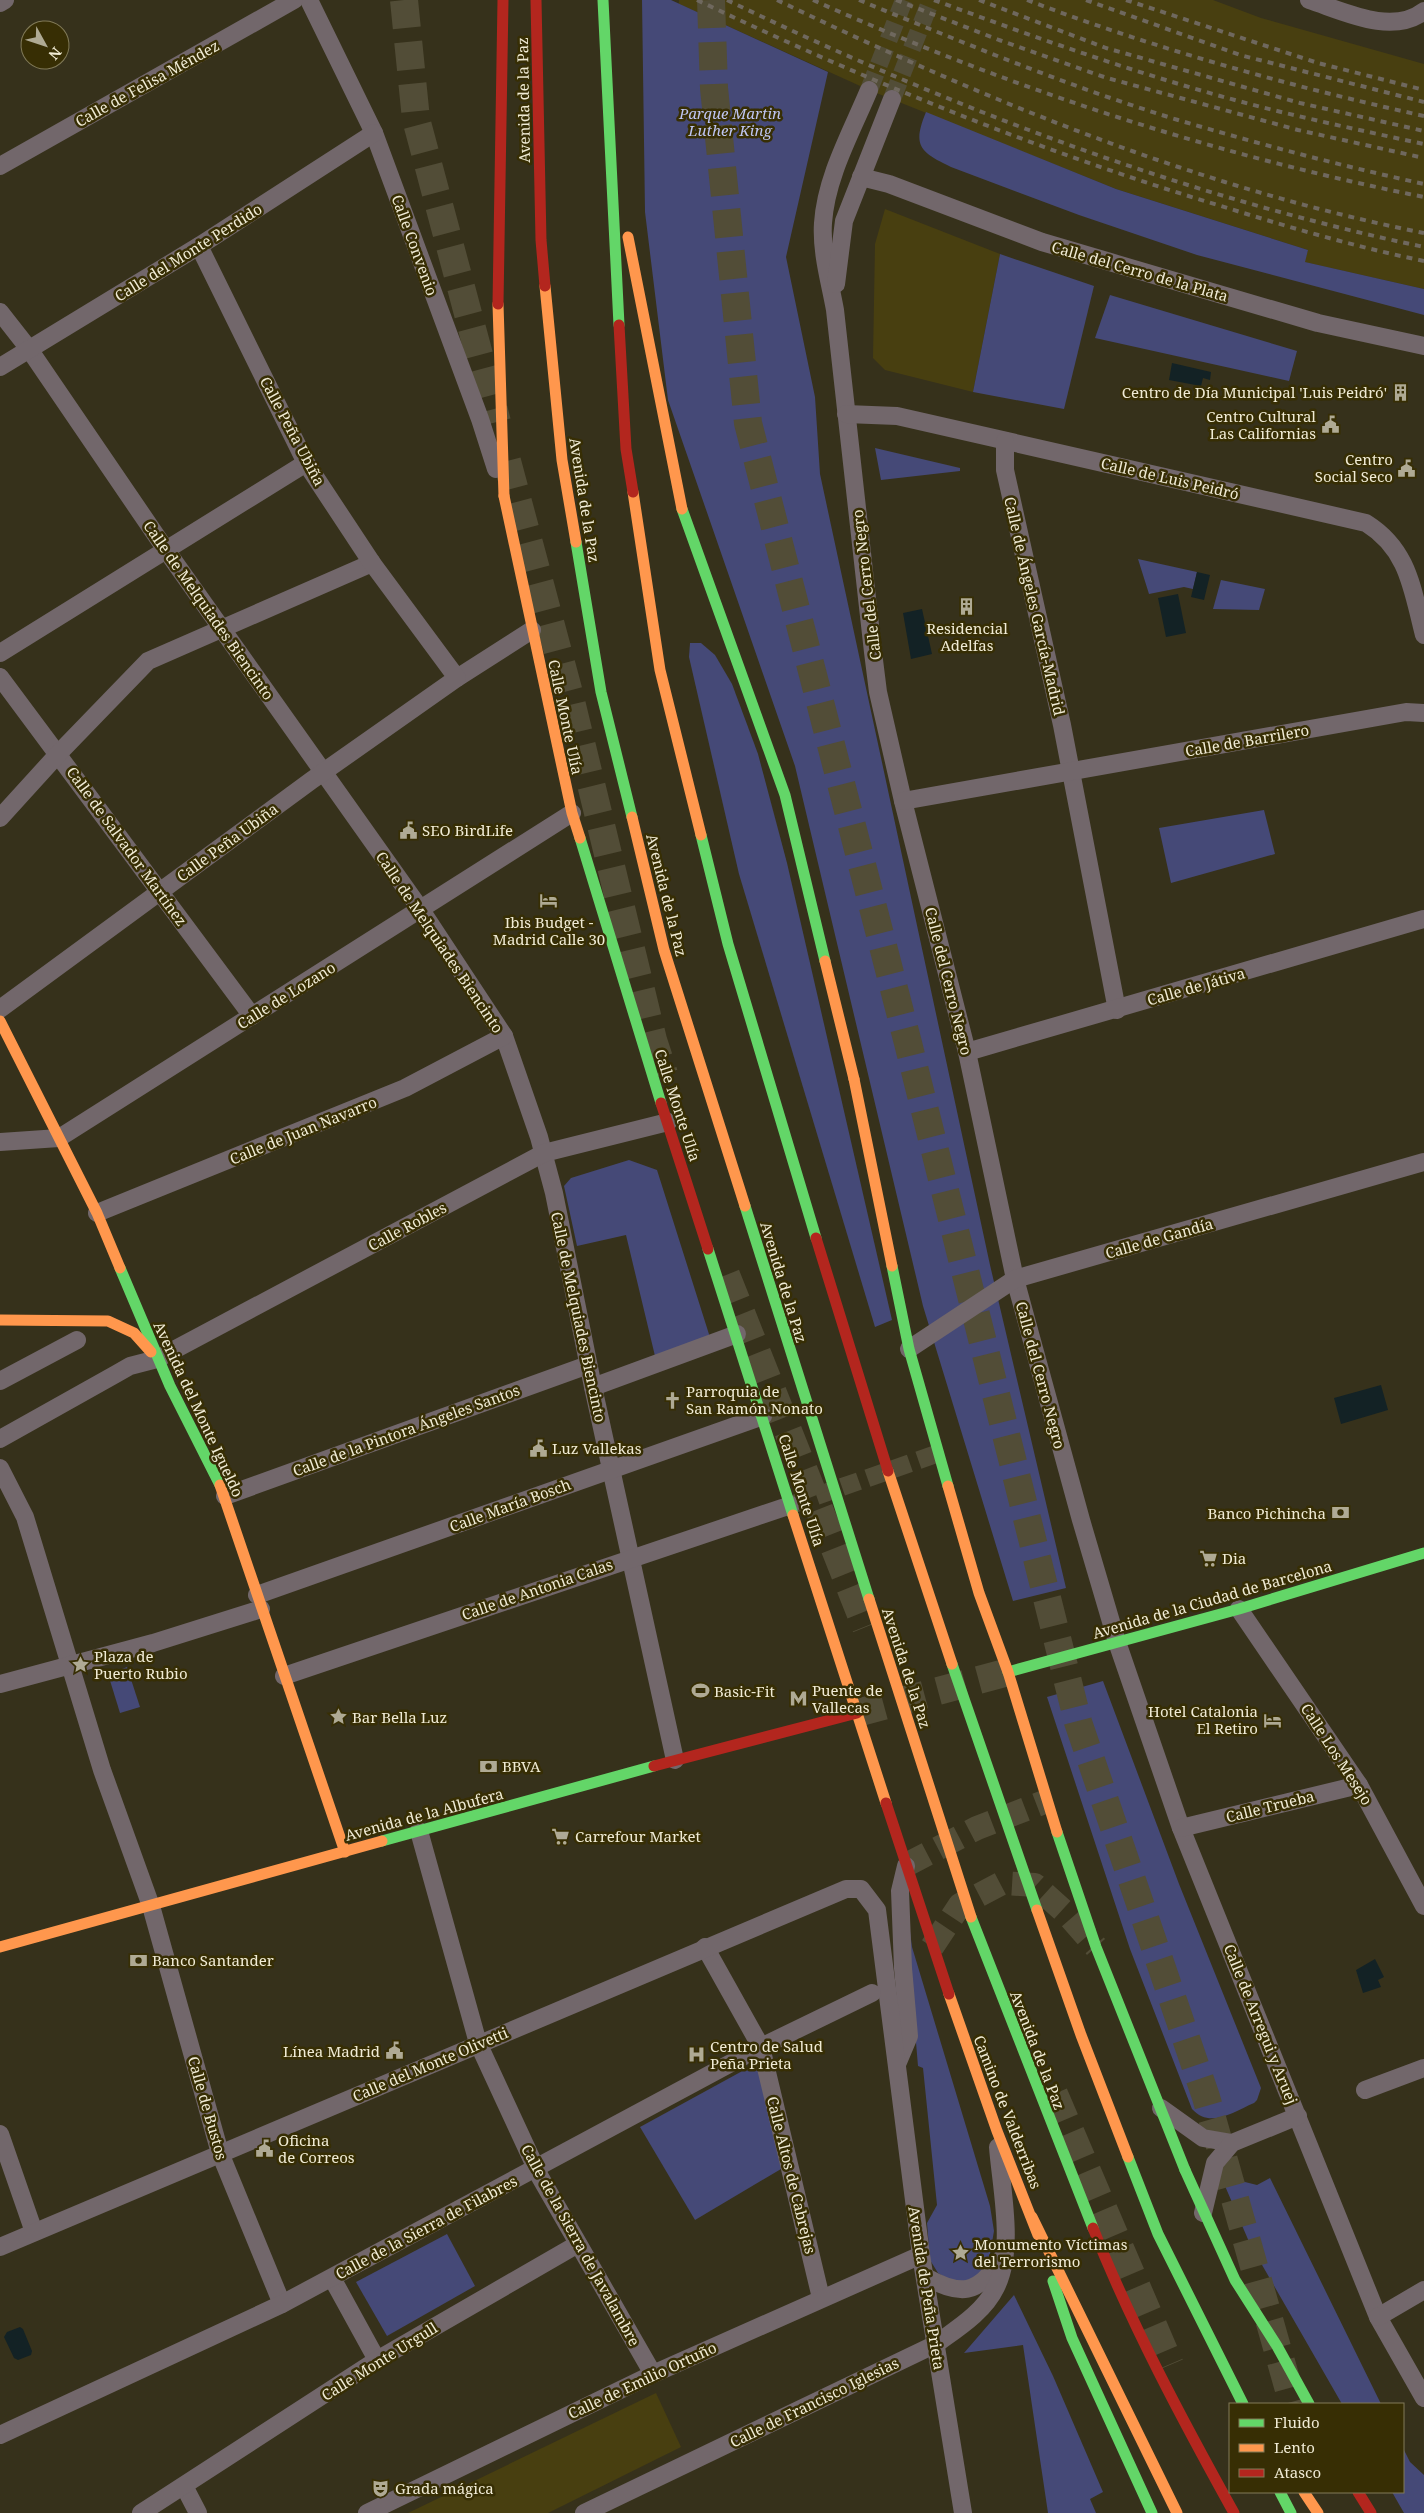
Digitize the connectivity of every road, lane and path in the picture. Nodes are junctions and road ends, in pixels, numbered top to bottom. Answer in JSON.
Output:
{"nodes":[{"id":1,"x":5,"y":0,"type":"edge"},
{"id":2,"x":294,"y":0,"type":"edge"},
{"id":3,"x":309,"y":0,"type":"edge"},
{"id":4,"x":503,"y":0,"type":"edge"},
{"id":5,"x":536,"y":0,"type":"edge"},
{"id":6,"x":603,"y":0,"type":"edge"},
{"id":7,"x":1309,"y":0,"type":"edge"},
{"id":8,"x":0,"y":3,"type":"edge"},
{"id":9,"x":1421,"y":16,"type":"edge"},
{"id":10,"x":869,"y":90,"type":"tunnel mouth"},
{"id":11,"x":892,"y":100,"type":"tunnel mouth"},
{"id":12,"x":374,"y":133,"type":"junction"},
{"id":13,"x":608,"y":138,"type":"junction"},
{"id":14,"x":0,"y":166,"type":"edge"},
{"id":15,"x":861,"y":177,"type":"junction"},
{"id":16,"x":199,"y":246,"type":"junction"},
{"id":17,"x":835,"y":310,"type":"junction"},
{"id":18,"x":0,"y":312,"type":"edge"},
{"id":19,"x":1424,"y":346,"type":"edge"},
{"id":20,"x":30,"y":350,"type":"junction"},
{"id":21,"x":0,"y":367,"type":"edge"},
{"id":22,"x":846,"y":414,"type":"junction"},
{"id":23,"x":1005,"y":441,"type":"junction"},
{"id":24,"x":306,"y":463,"type":"junction"},
{"id":25,"x":504,"y":496,"type":"junction"},
{"id":26,"x":166,"y":550,"type":"junction"},
{"id":27,"x":372,"y":563,"type":"junction"},
{"id":28,"x":222,"y":627,"type":"junction"},
{"id":29,"x":532,"y":630,"type":"junction"},
{"id":30,"x":1424,"y":635,"type":"edge"},
{"id":31,"x":0,"y":653,"type":"edge"},
{"id":32,"x":0,"y":677,"type":"edge"},
{"id":33,"x":457,"y":678,"type":"junction"},
{"id":34,"x":1424,"y":713,"type":"edge"},
{"id":35,"x":59,"y":753,"type":"junction"},
{"id":36,"x":1071,"y":770,"type":"junction"},
{"id":37,"x":323,"y":772,"type":"junction"},
{"id":38,"x":903,"y":801,"type":"junction"},
{"id":39,"x":572,"y":813,"type":"junction"},
{"id":40,"x":0,"y":818,"type":"edge"},
{"id":41,"x":160,"y":890,"type":"junction"},
{"id":42,"x":421,"y":910,"type":"junction"},
{"id":43,"x":1424,"y":919,"type":"edge"},
{"id":44,"x":0,"y":1009,"type":"edge"},
{"id":45,"x":1117,"y":1010,"type":"junction"},
{"id":46,"x":252,"y":1016,"type":"junction"},
{"id":47,"x":0,"y":1021,"type":"edge"},
{"id":48,"x":504,"y":1036,"type":"junction"},
{"id":49,"x":967,"y":1052,"type":"junction"},
{"id":50,"x":668,"y":1122,"type":"junction"},
{"id":51,"x":59,"y":1138,"type":"junction"},
{"id":52,"x":0,"y":1142,"type":"edge"},
{"id":53,"x":544,"y":1153,"type":"junction"},
{"id":54,"x":1424,"y":1162,"type":"edge"},
{"id":55,"x":97,"y":1213,"type":"junction"},
{"id":56,"x":1015,"y":1279,"type":"junction"},
{"id":57,"x":0,"y":1320,"type":"edge"},
{"id":58,"x":737,"y":1334,"type":"junction"},
{"id":59,"x":77,"y":1340,"type":"dead end"},
{"id":60,"x":909,"y":1349,"type":"junction"},
{"id":61,"x":157,"y":1359,"type":"junction"},
{"id":62,"x":588,"y":1365,"type":"junction"},
{"id":63,"x":0,"y":1381,"type":"edge"},
{"id":64,"x":593,"y":1387,"type":"junction"},
{"id":65,"x":763,"y":1416,"type":"junction"},
{"id":66,"x":0,"y":1439,"type":"edge"},
{"id":67,"x":0,"y":1468,"type":"edge"},
{"id":68,"x":610,"y":1469,"type":"junction"},
{"id":69,"x":225,"y":1496,"type":"junction"},
{"id":70,"x":791,"y":1505,"type":"junction"},
{"id":71,"x":1424,"y":1553,"type":"edge"},
{"id":72,"x":630,"y":1558,"type":"junction"},
{"id":73,"x":259,"y":1602,"type":"junction"},
{"id":74,"x":1239,"y":1609,"type":"junction"},
{"id":75,"x":1117,"y":1642,"type":"junction"},
{"id":76,"x":69,"y":1666,"type":"junction"},
{"id":77,"x":1008,"y":1672,"type":"junction"},
{"id":78,"x":284,"y":1676,"type":"junction"},
{"id":79,"x":0,"y":1684,"type":"edge"},
{"id":80,"x":857,"y":1714,"type":"junction"},
{"id":81,"x":675,"y":1760,"type":"junction"},
{"id":82,"x":1359,"y":1784,"type":"junction"},
{"id":83,"x":1181,"y":1828,"type":"junction"},
{"id":84,"x":419,"y":1831,"type":"junction"},
{"id":85,"x":345,"y":1852,"type":"junction"},
{"id":86,"x":906,"y":1865,"type":"junction"},
{"id":87,"x":861,"y":1889,"type":"joint"},
{"id":88,"x":151,"y":1906,"type":"junction"},
{"id":89,"x":1424,"y":1906,"type":"edge"},
{"id":90,"x":0,"y":1947,"type":"edge"},
{"id":91,"x":705,"y":1947,"type":"junction"},
{"id":92,"x":872,"y":1993,"type":"dead end"},
{"id":93,"x":478,"y":2043,"type":"junction"},
{"id":94,"x":760,"y":2047,"type":"junction"},
{"id":95,"x":898,"y":2062,"type":"junction"},
{"id":96,"x":1424,"y":2068,"type":"edge"},
{"id":97,"x":1365,"y":2090,"type":"dead end"},
{"id":98,"x":1161,"y":2108,"type":"junction"},
{"id":99,"x":1298,"y":2116,"type":"junction"},
{"id":100,"x":997,"y":2131,"type":"junction"},
{"id":101,"x":0,"y":2134,"type":"edge"},
{"id":102,"x":1232,"y":2143,"type":"junction"},
{"id":103,"x":220,"y":2153,"type":"junction"},
{"id":104,"x":536,"y":2168,"type":"junction"},
{"id":105,"x":1203,"y":2213,"type":"junction"},
{"id":106,"x":1032,"y":2217,"type":"junction"},
{"id":107,"x":34,"y":2232,"type":"junction"},
{"id":108,"x":578,"y":2244,"type":"junction"},
{"id":109,"x":0,"y":2247,"type":"edge"},
{"id":110,"x":1005,"y":2251,"type":"junction"},
{"id":111,"x":921,"y":2255,"type":"junction"},
{"id":112,"x":332,"y":2278,"type":"junction"},
{"id":113,"x":926,"y":2278,"type":"junction"},
{"id":114,"x":1424,"y":2290,"type":"edge"},
{"id":115,"x":821,"y":2298,"type":"junction"},
{"id":116,"x":282,"y":2304,"type":"junction"},
{"id":117,"x":1378,"y":2317,"type":"junction"},
{"id":118,"x":936,"y":2344,"type":"junction"},
{"id":119,"x":377,"y":2360,"type":"junction"},
{"id":120,"x":653,"y":2374,"type":"junction"},
{"id":121,"x":1424,"y":2398,"type":"edge"},
{"id":122,"x":1243,"y":2401,"type":"edge"},
{"id":123,"x":1308,"y":2403,"type":"edge"},
{"id":124,"x":1185,"y":2425,"type":"junction"},
{"id":125,"x":0,"y":2435,"type":"edge"},
{"id":126,"x":1198,"y":2470,"type":"dead end"},
{"id":127,"x":184,"y":2486,"type":"junction"},
{"id":128,"x":1281,"y":2493,"type":"edge"},
{"id":129,"x":1305,"y":2493,"type":"edge"},
{"id":130,"x":1359,"y":2493,"type":"edge"},
{"id":131,"x":141,"y":2513,"type":"edge"},
{"id":132,"x":198,"y":2513,"type":"edge"},
{"id":133,"x":367,"y":2513,"type":"edge"},
{"id":134,"x":584,"y":2513,"type":"edge"},
{"id":135,"x":963,"y":2513,"type":"edge"},
{"id":136,"x":1152,"y":2513,"type":"edge"},
{"id":137,"x":1177,"y":2513,"type":"edge"},
{"id":138,"x":1234,"y":2513,"type":"edge"},
{"id":139,"x":1291,"y":2513,"type":"edge"},
{"id":140,"x":1318,"y":2513,"type":"edge"},
{"id":141,"x":1371,"y":2513,"type":"edge"}],
"edges":[{"from":1,"to":8,"type":"street"},
{"from":2,"to":14,"type":"street","name":"Calle de Felisa Méndez"},
{"from":3,"to":12,"type":"street","name":"Calle Convenio"},
{"from":4,"to":25,"type":"main road","name":"Calle Monte Ulía"},
{"from":5,"to":124,"type":"main road","name":"Avenida de la Paz"},
{"from":6,"to":13,"type":"main road"},
{"from":7,"to":9,"type":"street"},
{"from":10,"to":17,"type":"street","name":"Calle del Cerro Negro"},
{"from":11,"to":15,"type":"street","name":"Calle del Cerro Negro"},
{"from":12,"to":16,"type":"street","name":"Calle del Monte Perdido"},
{"from":12,"to":25,"type":"street","name":"Calle Convenio"},
{"from":13,"to":60,"type":"main road"},
{"from":13,"to":122,"type":"main road"},
{"from":15,"to":17,"type":"street","name":"Calle del Cerro Negro"},
{"from":15,"to":19,"type":"street","name":"Calle del Cerro de la Plata"},
{"from":16,"to":20,"type":"street","name":"Calle del Monte Perdido"},
{"from":16,"to":24,"type":"street","name":"Calle Peña Ubiña"},
{"from":17,"to":22,"type":"street","name":"Calle del Cerro Negro"},
{"from":18,"to":20,"type":"street","name":"Calle de Melquiades Biencinto"},
{"from":20,"to":21,"type":"street","name":"Calle del Monte Perdido"},
{"from":20,"to":26,"type":"street","name":"Calle de Melquiades Biencinto"},
{"from":22,"to":23,"type":"street","name":"Calle de Luis Peidró"},
{"from":22,"to":38,"type":"street","name":"Calle del Cerro Negro"},
{"from":23,"to":30,"type":"street","name":"Calle de Luis Peidró"},
{"from":23,"to":36,"type":"street","name":"Calle de Ángeles García-Madrid"},
{"from":24,"to":26,"type":"street"},
{"from":24,"to":27,"type":"street","name":"Calle Peña Ubiña"},
{"from":25,"to":29,"type":"main road","name":"Calle Monte Ulía"},
{"from":26,"to":28,"type":"street","name":"Calle de Melquiades Biencinto"},
{"from":26,"to":31,"type":"street"},
{"from":27,"to":28,"type":"street"},
{"from":27,"to":33,"type":"street","name":"Calle Peña Ubiña"},
{"from":28,"to":35,"type":"street"},
{"from":28,"to":37,"type":"street","name":"Calle de Melquiades Biencinto"},
{"from":29,"to":33,"type":"street","name":"Calle Peña Ubiña"},
{"from":29,"to":39,"type":"main road","name":"Calle Monte Ulía"},
{"from":32,"to":35,"type":"street","name":"Calle de Salvador Martínez"},
{"from":33,"to":37,"type":"street","name":"Calle Peña Ubiña"},
{"from":34,"to":36,"type":"street","name":"Calle de Barrilero"},
{"from":35,"to":40,"type":"street"},
{"from":35,"to":41,"type":"street","name":"Calle de Salvador Martínez"},
{"from":36,"to":38,"type":"street","name":"Calle de Barrilero"},
{"from":36,"to":45,"type":"street"},
{"from":37,"to":41,"type":"street","name":"Calle Peña Ubiña"},
{"from":37,"to":42,"type":"street","name":"Calle de Melquiades Biencinto"},
{"from":38,"to":49,"type":"street","name":"Calle del Cerro Negro"},
{"from":39,"to":42,"type":"street","name":"Calle de Lozano"},
{"from":39,"to":50,"type":"main road","name":"Calle Monte Ulía"},
{"from":41,"to":44,"type":"street","name":"Calle Peña Ubiña"},
{"from":41,"to":46,"type":"street","name":"Calle de Salvador Martínez"},
{"from":42,"to":46,"type":"street","name":"Calle de Lozano"},
{"from":42,"to":48,"type":"street","name":"Calle de Melquiades Biencinto"},
{"from":43,"to":45,"type":"street","name":"Calle de Játiva"},
{"from":45,"to":49,"type":"street","name":"Calle de Játiva"},
{"from":46,"to":51,"type":"street","name":"Calle de Lozano"},
{"from":47,"to":51,"type":"main road","name":"Avenida del Monte Igueldo"},
{"from":48,"to":53,"type":"street","name":"Calle de Melquiades Biencinto"},
{"from":48,"to":55,"type":"street","name":"Calle de Juan Navarro"},
{"from":49,"to":56,"type":"street","name":"Calle del Cerro Negro"},
{"from":50,"to":53,"type":"street","name":"Calle Robles"},
{"from":50,"to":58,"type":"main road","name":"Calle Monte Ulía"},
{"from":51,"to":52,"type":"street"},
{"from":51,"to":55,"type":"main road","name":"Avenida del Monte Igueldo"},
{"from":53,"to":61,"type":"street","name":"Calle Robles"},
{"from":53,"to":62,"type":"street","name":"Calle de Melquiades Biencinto"},
{"from":54,"to":56,"type":"street","name":"Calle de Gandía"},
{"from":55,"to":61,"type":"main road","name":"Avenida del Monte Igueldo"},
{"from":56,"to":60,"type":"street","name":"Calle de Gandía"},
{"from":56,"to":75,"type":"street","name":"Calle del Cerro Negro"},
{"from":57,"to":61,"type":"main road"},
{"from":58,"to":64,"type":"street"},
{"from":58,"to":65,"type":"main road","name":"Calle Monte Ulía"},
{"from":59,"to":63,"type":"street"},
{"from":60,"to":77,"type":"main road"},
{"from":61,"to":66,"type":"street","name":"Calle Robles"},
{"from":61,"to":69,"type":"main road","name":"Avenida del Monte Igueldo"},
{"from":62,"to":64,"type":"street","name":"Calle de Melquiades Biencinto"},
{"from":62,"to":69,"type":"street","name":"Calle de la Pintora Ángeles Santos"},
{"from":64,"to":68,"type":"street","name":"Calle de Melquiades Biencinto"},
{"from":65,"to":68,"type":"street","name":"Calle María Bosch"},
{"from":65,"to":70,"type":"main road","name":"Calle Monte Ulía"},
{"from":67,"to":76,"type":"street"},
{"from":68,"to":72,"type":"street","name":"Calle de Melquiades Biencinto"},
{"from":68,"to":73,"type":"street","name":"Calle María Bosch"},
{"from":69,"to":73,"type":"main road","name":"Avenida del Monte Igueldo"},
{"from":70,"to":72,"type":"street","name":"Calle de Antonia Calas"},
{"from":70,"to":80,"type":"main road","name":"Calle Monte Ulía"},
{"from":71,"to":74,"type":"main road","name":"Avenida de la Ciudad de Barcelona"},
{"from":72,"to":78,"type":"street","name":"Calle de Antonia Calas"},
{"from":72,"to":81,"type":"street","name":"Calle de Melquiades Biencinto"},
{"from":73,"to":76,"type":"street","name":"Calle María Bosch"},
{"from":73,"to":78,"type":"main road","name":"Avenida del Monte Igueldo"},
{"from":74,"to":75,"type":"main road","name":"Avenida de la Ciudad de Barcelona"},
{"from":74,"to":82,"type":"street","name":"Calle Los Mesejo"},
{"from":75,"to":77,"type":"main road","name":"Avenida de la Ciudad de Barcelona"},
{"from":75,"to":83,"type":"street","name":"Calle de Arregui y Aruej"},
{"from":76,"to":79,"type":"street"},
{"from":76,"to":88,"type":"street","name":"Calle de Bustos"},
{"from":77,"to":98,"type":"main road"},
{"from":78,"to":85,"type":"main road","name":"Avenida del Monte Igueldo"},
{"from":80,"to":81,"type":"main road","name":"Avenida de la Albufera"},
{"from":80,"to":86,"type":"main road","name":"Camino de Valderribas"},
{"from":81,"to":84,"type":"main road","name":"Avenida de la Albufera"},
{"from":82,"to":83,"type":"street","name":"Calle Trueba"},
{"from":82,"to":89,"type":"street","name":"Calle Los Mesejo"},
{"from":83,"to":99,"type":"street","name":"Calle de Arregui y Aruej"},
{"from":84,"to":85,"type":"main road","name":"Avenida de la Albufera"},
{"from":84,"to":93,"type":"street","name":"Calle de la Sierra de Javalambre"},
{"from":85,"to":88,"type":"main road","name":"Avenida de la Albufera"},
{"from":86,"to":95,"type":"street","name":"Avenida de Peña Prieta"},
{"from":86,"to":100,"type":"main road","name":"Camino de Valderribas"},
{"from":87,"to":91,"type":"street","name":"Calle del Monte Olivetti"},
{"from":87,"to":95,"type":"street","name":"Avenida de Peña Prieta"},
{"from":88,"to":90,"type":"main road","name":"Avenida de la Albufera"},
{"from":88,"to":103,"type":"street","name":"Calle de Bustos"},
{"from":91,"to":93,"type":"street","name":"Calle del Monte Olivetti"},
{"from":91,"to":94,"type":"street","name":"Calle Altos de Cabrejas"},
{"from":92,"to":94,"type":"street","name":"Calle de la Sierra de Filabres"},
{"from":93,"to":103,"type":"street","name":"Calle del Monte Olivetti"},
{"from":93,"to":104,"type":"street","name":"Calle de la Sierra de Javalambre"},
{"from":94,"to":104,"type":"street","name":"Calle de la Sierra de Filabres"},
{"from":94,"to":115,"type":"street","name":"Calle Altos de Cabrejas"},
{"from":95,"to":111,"type":"street","name":"Avenida de Peña Prieta"},
{"from":96,"to":97,"type":"street"},
{"from":98,"to":102,"type":"street"},
{"from":98,"to":105,"type":"main road"},
{"from":99,"to":102,"type":"street"},
{"from":99,"to":117,"type":"street","name":"Calle de Arregui y Aruej"},
{"from":100,"to":106,"type":"main road","name":"Camino de Valderribas"},
{"from":100,"to":110,"type":"street","name":"Calle de Francisco Iglesias"},
{"from":101,"to":107,"type":"street"},
{"from":102,"to":105,"type":"street"},
{"from":103,"to":107,"type":"street","name":"Calle del Monte Olivetti"},
{"from":103,"to":116,"type":"street","name":"Calle de Bustos"},
{"from":104,"to":108,"type":"street","name":"Calle de la Sierra de Javalambre"},
{"from":104,"to":112,"type":"street","name":"Calle de la Sierra de Filabres"},
{"from":105,"to":123,"type":"main road"},
{"from":106,"to":136,"type":"main road","name":"Camino de Valderribas"},
{"from":106,"to":137,"type":"main road"},
{"from":107,"to":109,"type":"street","name":"Calle del Monte Olivetti"},
{"from":108,"to":119,"type":"street","name":"Calle Monte Urgull"},
{"from":108,"to":120,"type":"street","name":"Calle de la Sierra de Javalambre"},
{"from":110,"to":113,"type":"street"},
{"from":110,"to":118,"type":"street","name":"Calle de Francisco Iglesias"},
{"from":111,"to":113,"type":"street","name":"Avenida de Peña Prieta"},
{"from":111,"to":115,"type":"street","name":"Calle de Emilio Ortuño"},
{"from":112,"to":116,"type":"street","name":"Calle de la Sierra de Filabres"},
{"from":112,"to":119,"type":"street"},
{"from":113,"to":118,"type":"street","name":"Avenida de Peña Prieta"},
{"from":114,"to":117,"type":"street"},
{"from":115,"to":120,"type":"street","name":"Calle de Emilio Ortuño"},
{"from":116,"to":125,"type":"street","name":"Calle de la Sierra de Filabres"},
{"from":117,"to":121,"type":"street","name":"Calle de Arregui y Aruej"},
{"from":118,"to":134,"type":"street","name":"Calle de Francisco Iglesias"},
{"from":118,"to":135,"type":"street","name":"Avenida de Peña Prieta"},
{"from":119,"to":127,"type":"street","name":"Calle Monte Urgull"},
{"from":120,"to":133,"type":"street","name":"Calle de Emilio Ortuño"},
{"from":124,"to":126,"type":"main road"},
{"from":124,"to":138,"type":"main road","name":"Avenida de la Paz"},
{"from":127,"to":131,"type":"street","name":"Calle Monte Urgull"},
{"from":127,"to":132,"type":"street"},
{"from":128,"to":139,"type":"main road"},
{"from":129,"to":140,"type":"main road"},
{"from":130,"to":141,"type":"main road"}]}
